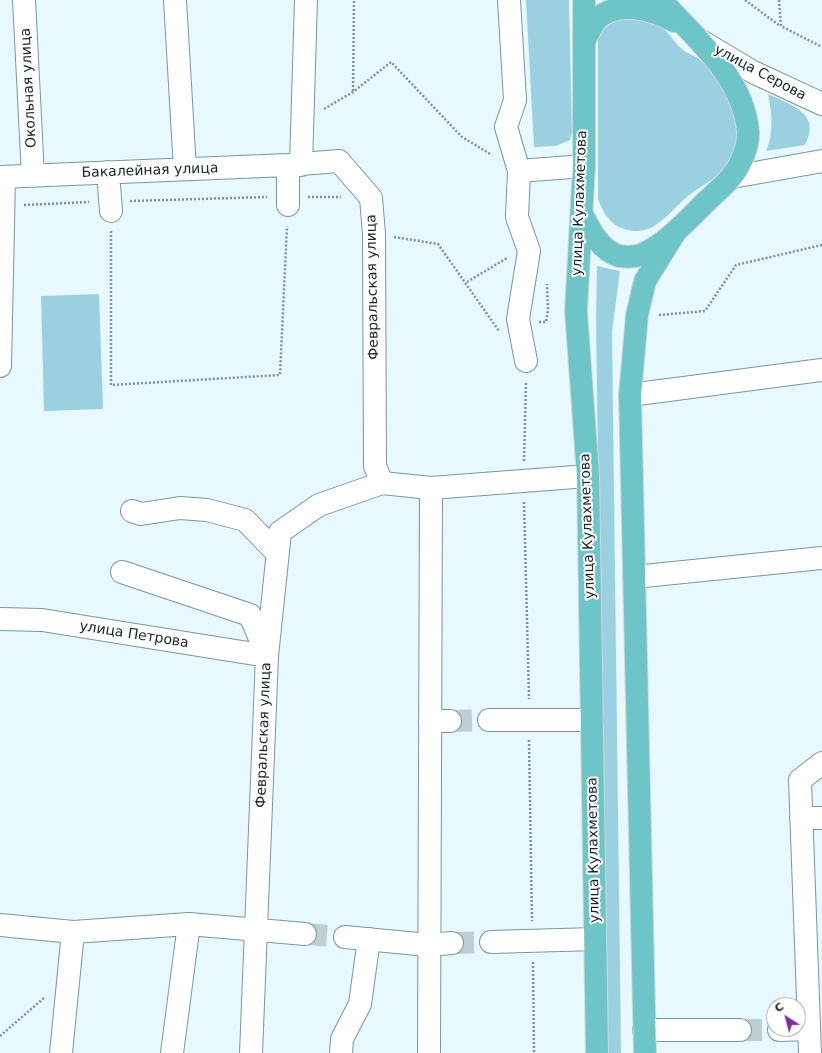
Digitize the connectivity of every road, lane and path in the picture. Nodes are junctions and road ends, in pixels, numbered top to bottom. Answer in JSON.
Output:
{"nodes":[{"id":1,"x":24,"y":0,"type":"edge"},
{"id":2,"x":175,"y":0,"type":"edge"},
{"id":3,"x":306,"y":0,"type":"edge"},
{"id":4,"x":354,"y":0,"type":"edge"},
{"id":5,"x":509,"y":0,"type":"edge"},
{"id":6,"x":584,"y":0,"type":"edge"},
{"id":7,"x":661,"y":0,"type":"edge"},
{"id":8,"x":745,"y":0,"type":"edge"},
{"id":9,"x":779,"y":0,"type":"edge"},
{"id":10,"x":781,"y":26,"type":"junction"},
{"id":11,"x":692,"y":33,"type":"junction"},
{"id":12,"x":584,"y":41,"type":"junction"},
{"id":13,"x":822,"y":47,"type":"edge"},
{"id":14,"x":353,"y":92,"type":"junction"},
{"id":15,"x":822,"y":104,"type":"edge"},
{"id":16,"x":302,"y":122,"type":"junction"},
{"id":17,"x":822,"y":161,"type":"edge"},
{"id":18,"x":294,"y":165,"type":"junction"},
{"id":19,"x":584,"y":166,"type":"junction"},
{"id":20,"x":185,"y":169,"type":"junction"},
{"id":21,"x":519,"y":171,"type":"junction"},
{"id":22,"x":108,"y":172,"type":"junction"},
{"id":23,"x":33,"y":176,"type":"junction"},
{"id":24,"x":2,"y":177,"type":"edge"},
{"id":25,"x":732,"y":177,"type":"junction"},
{"id":26,"x":370,"y":198,"type":"junction"},
{"id":27,"x":288,"y":200,"type":"junction"},
{"id":28,"x":3,"y":206,"type":"junction"},
{"id":29,"x":110,"y":206,"type":"junction"},
{"id":30,"x":582,"y":214,"type":"junction"},
{"id":31,"x":676,"y":231,"type":"junction"},
{"id":32,"x":374,"y":234,"type":"junction"},
{"id":33,"x":822,"y":245,"type":"edge"},
{"id":34,"x":529,"y":251,"type":"junction"},
{"id":35,"x":1,"y":268,"type":"edge"},
{"id":36,"x":466,"y":282,"type":"junction"},
{"id":37,"x":656,"y":315,"type":"dead end"},
{"id":38,"x":519,"y":325,"type":"junction"},
{"id":39,"x":526,"y":361,"type":"joint"},
{"id":40,"x":0,"y":366,"type":"edge"},
{"id":41,"x":822,"y":370,"type":"edge"},
{"id":42,"x":630,"y":395,"type":"junction"},
{"id":43,"x":588,"y":476,"type":"junction"},
{"id":44,"x":524,"y":482,"type":"junction"},
{"id":45,"x":382,"y":483,"type":"junction"},
{"id":46,"x":431,"y":488,"type":"junction"},
{"id":47,"x":132,"y":511,"type":"dead end"},
{"id":48,"x":277,"y":554,"type":"junction"},
{"id":49,"x":822,"y":558,"type":"edge"},
{"id":50,"x":122,"y":572,"type":"dead end"},
{"id":51,"x":634,"y":578,"type":"junction"},
{"id":52,"x":0,"y":619,"type":"edge"},
{"id":53,"x":267,"y":656,"type":"junction"},
{"id":54,"x":489,"y":720,"type":"tunnel mouth"},
{"id":55,"x":529,"y":720,"type":"junction"},
{"id":56,"x":592,"y":720,"type":"junction"},
{"id":57,"x":822,"y":763,"type":"edge"},
{"id":58,"x":812,"y":818,"type":"edge"},
{"id":59,"x":189,"y":924,"type":"junction"},
{"id":60,"x":0,"y":925,"type":"edge"},
{"id":61,"x":257,"y":931,"type":"junction"},
{"id":62,"x":74,"y":932,"type":"junction"},
{"id":63,"x":305,"y":934,"type":"tunnel mouth"},
{"id":64,"x":345,"y":937,"type":"tunnel mouth"},
{"id":65,"x":369,"y":939,"type":"junction"},
{"id":66,"x":595,"y":940,"type":"junction"},
{"id":67,"x":532,"y":941,"type":"junction"},
{"id":68,"x":491,"y":942,"type":"tunnel mouth"},
{"id":69,"x":452,"y":943,"type":"tunnel mouth"},
{"id":70,"x":428,"y":945,"type":"junction"},
{"id":71,"x":69,"y":976,"type":"junction"},
{"id":72,"x":806,"y":1029,"type":"edge"},
{"id":73,"x":809,"y":1029,"type":"junction"},
{"id":74,"x":644,"y":1030,"type":"junction"},
{"id":75,"x":740,"y":1030,"type":"tunnel mouth"},
{"id":76,"x":0,"y":1036,"type":"edge"},
{"id":77,"x":61,"y":1053,"type":"edge"},
{"id":78,"x":172,"y":1053,"type":"edge"},
{"id":79,"x":251,"y":1053,"type":"edge"},
{"id":80,"x":341,"y":1053,"type":"edge"},
{"id":81,"x":429,"y":1053,"type":"edge"},
{"id":82,"x":534,"y":1053,"type":"edge"},
{"id":83,"x":597,"y":1053,"type":"edge"},
{"id":84,"x":645,"y":1053,"type":"edge"},
{"id":85,"x":810,"y":1053,"type":"edge"}],
"edges":[{"from":1,"to":23,"type":"street","name":"Окольная улица"},
{"from":2,"to":20,"type":"street"},
{"from":3,"to":16,"type":"street"},
{"from":4,"to":14,"type":"path"},
{"from":5,"to":21,"type":"street"},
{"from":6,"to":12,"type":"main road","name":"улица Кулахметова"},
{"from":7,"to":11,"type":"main road"},
{"from":8,"to":10,"type":"path"},
{"from":9,"to":10,"type":"path"},
{"from":10,"to":13,"type":"path"},
{"from":11,"to":12,"type":"main road"},
{"from":11,"to":15,"type":"street","name":"улица Серова"},
{"from":11,"to":25,"type":"main road"},
{"from":12,"to":19,"type":"main road","name":"улица Кулахметова"},
{"from":14,"to":16,"type":"path"},
{"from":14,"to":21,"type":"path"},
{"from":16,"to":18,"type":"street"},
{"from":17,"to":25,"type":"street"},
{"from":18,"to":20,"type":"street","name":"Бакалейная улица"},
{"from":18,"to":26,"type":"street","name":"Февральская улица"},
{"from":18,"to":27,"type":"street"},
{"from":19,"to":21,"type":"street"},
{"from":19,"to":30,"type":"main road","name":"улица Кулахметова"},
{"from":20,"to":22,"type":"street","name":"Бакалейная улица"},
{"from":21,"to":34,"type":"street"},
{"from":22,"to":23,"type":"street","name":"Бакалейная улица"},
{"from":22,"to":29,"type":"street"},
{"from":23,"to":24,"type":"street","name":"Бакалейная улица"},
{"from":24,"to":28,"type":"street"},
{"from":25,"to":31,"type":"main road"},
{"from":26,"to":27,"type":"path"},
{"from":26,"to":32,"type":"street","name":"Февральская улица"},
{"from":27,"to":29,"type":"path"},
{"from":27,"to":29,"type":"path"},
{"from":28,"to":29,"type":"path"},
{"from":28,"to":35,"type":"street"},
{"from":30,"to":31,"type":"main road"},
{"from":30,"to":43,"type":"main road","name":"улица Кулахметова"},
{"from":31,"to":42,"type":"main road"},
{"from":32,"to":36,"type":"path"},
{"from":32,"to":45,"type":"street","name":"Февральская улица"},
{"from":33,"to":37,"type":"path"},
{"from":34,"to":36,"type":"path"},
{"from":34,"to":38,"type":"street"},
{"from":35,"to":40,"type":"street"},
{"from":36,"to":38,"type":"path"},
{"from":38,"to":39,"type":"street"},
{"from":39,"to":44,"type":"path"},
{"from":41,"to":42,"type":"street"},
{"from":42,"to":51,"type":"main road"},
{"from":43,"to":44,"type":"street","name":"Февральская улица"},
{"from":43,"to":56,"type":"main road","name":"улица Кулахметова"},
{"from":44,"to":46,"type":"street","name":"Февральская улица"},
{"from":44,"to":55,"type":"path"},
{"from":45,"to":46,"type":"street","name":"Февральская улица"},
{"from":45,"to":48,"type":"street","name":"Февральская улица"},
{"from":46,"to":70,"type":"street"},
{"from":47,"to":48,"type":"street"},
{"from":48,"to":53,"type":"street","name":"Февральская улица"},
{"from":49,"to":51,"type":"street"},
{"from":50,"to":53,"type":"street"},
{"from":51,"to":74,"type":"main road"},
{"from":52,"to":53,"type":"street","name":"улица Петрова"},
{"from":53,"to":61,"type":"street","name":"Февральская улица"},
{"from":54,"to":55,"type":"street"},
{"from":55,"to":56,"type":"street"},
{"from":55,"to":67,"type":"path"},
{"from":56,"to":66,"type":"main road","name":"улица Кулахметова"},
{"from":57,"to":58,"type":"street"},
{"from":58,"to":73,"type":"street"},
{"from":59,"to":61,"type":"street"},
{"from":59,"to":62,"type":"street"},
{"from":59,"to":78,"type":"street"},
{"from":60,"to":62,"type":"street"},
{"from":61,"to":63,"type":"street"},
{"from":61,"to":79,"type":"street","name":"Февральская улица"},
{"from":62,"to":71,"type":"street"},
{"from":64,"to":65,"type":"street"},
{"from":65,"to":70,"type":"street"},
{"from":65,"to":80,"type":"street"},
{"from":66,"to":67,"type":"street"},
{"from":66,"to":83,"type":"main road","name":"улица Кулахметова"},
{"from":67,"to":68,"type":"street"},
{"from":67,"to":82,"type":"path"},
{"from":69,"to":70,"type":"street"},
{"from":70,"to":81,"type":"street"},
{"from":71,"to":76,"type":"path"},
{"from":71,"to":77,"type":"street"},
{"from":72,"to":73,"type":"street"},
{"from":73,"to":85,"type":"street"},
{"from":74,"to":75,"type":"street"},
{"from":74,"to":84,"type":"main road"}]}
